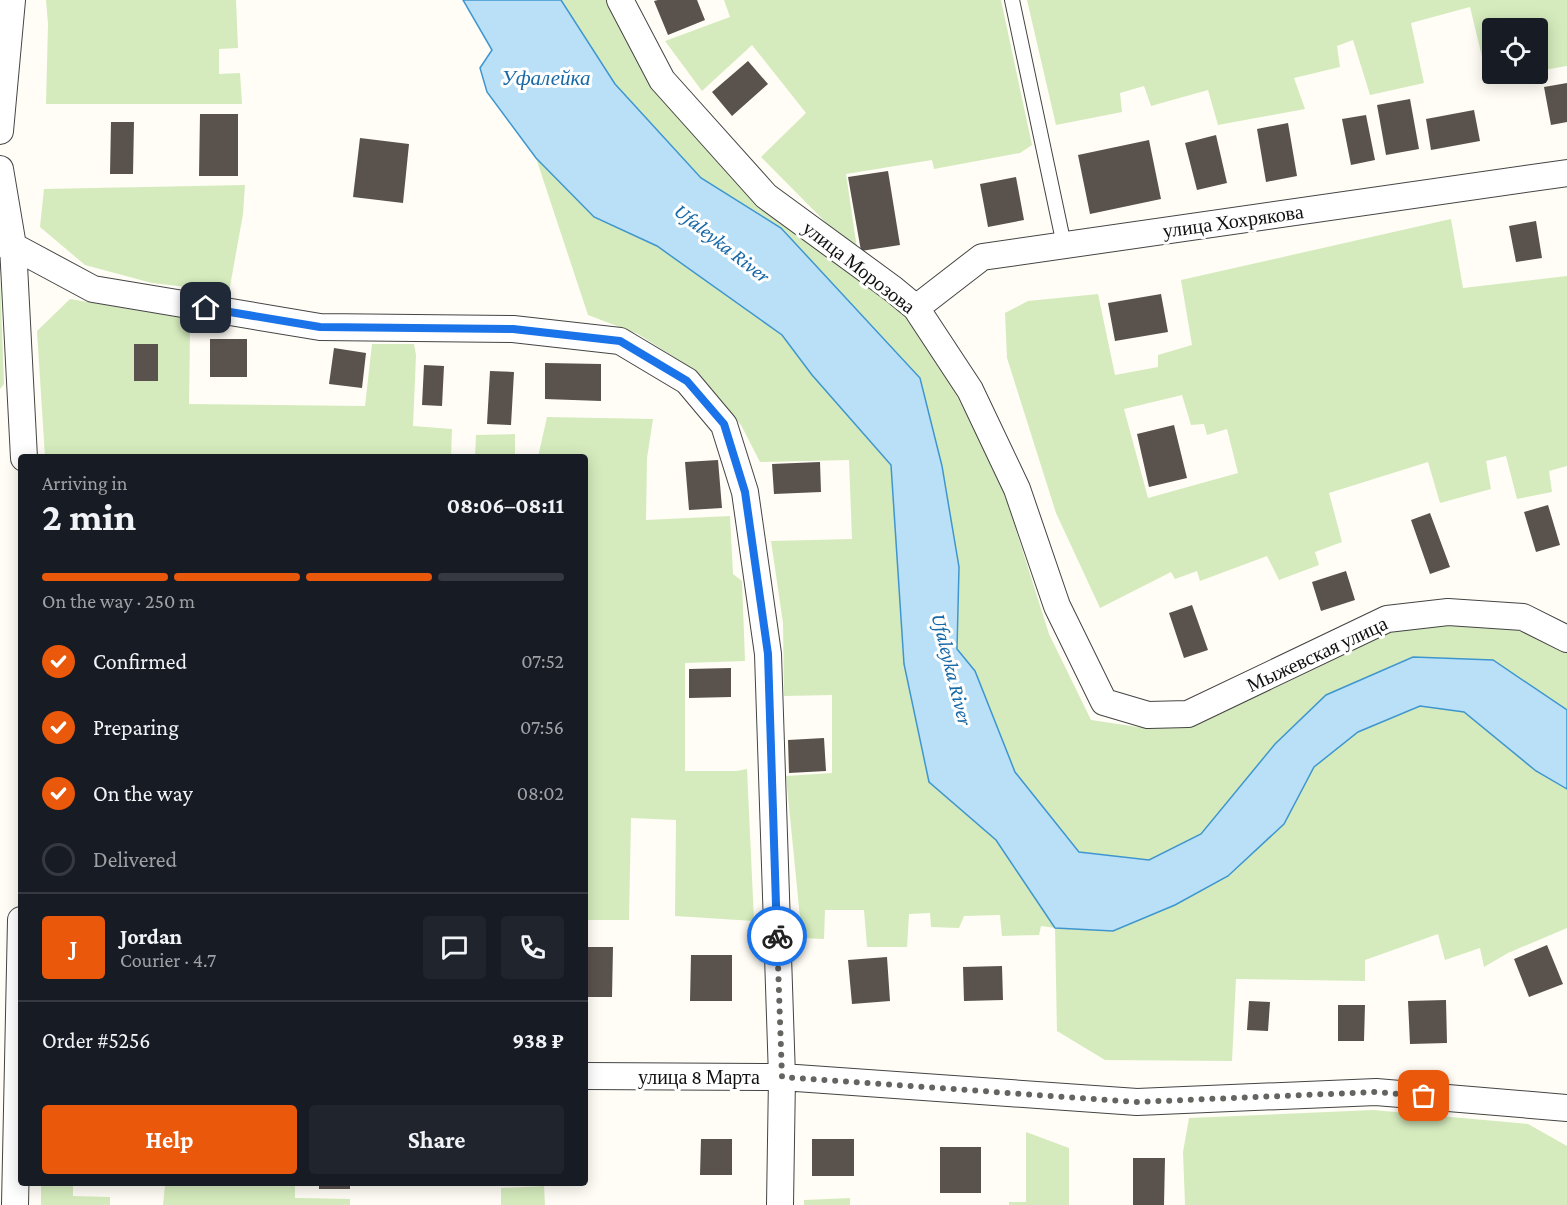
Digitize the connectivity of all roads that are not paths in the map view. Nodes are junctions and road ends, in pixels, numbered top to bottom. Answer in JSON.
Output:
{"nodes":[{"id":1,"x":12,"y":0,"type":"edge"},
{"id":2,"x":620,"y":0,"type":"edge"},
{"id":3,"x":1012,"y":0,"type":"edge"},
{"id":4,"x":0,"y":131,"type":"edge"},
{"id":5,"x":0,"y":169,"type":"edge"},
{"id":6,"x":1567,"y":173,"type":"edge"},
{"id":7,"x":6,"y":245,"type":"edge"},
{"id":8,"x":1064,"y":245,"type":"junction"},
{"id":9,"x":916,"y":308,"type":"junction"},
{"id":10,"x":24,"y":454,"type":"edge"},
{"id":11,"x":1567,"y":639,"type":"edge"},
{"id":12,"x":1104,"y":702,"type":"joint"},
{"id":13,"x":18,"y":977,"type":"edge"},
{"id":14,"x":13,"y":1072,"type":"edge"},
{"id":15,"x":588,"y":1076,"type":"edge"},
{"id":16,"x":782,"y":1077,"type":"junction"},
{"id":17,"x":1567,"y":1108,"type":"edge"},
{"id":18,"x":15,"y":1205,"type":"edge"},
{"id":19,"x":780,"y":1205,"type":"edge"}],
"edges":[{"from":1,"to":4,"type":"street"},
{"from":2,"to":9,"type":"street","name":"улица Морозова"},
{"from":3,"to":8,"type":"lane"},
{"from":5,"to":7,"type":"street"},
{"from":6,"to":8,"type":"street","name":"улица Хохрякова"},
{"from":7,"to":10,"type":"street"},
{"from":7,"to":16,"type":"street"},
{"from":8,"to":9,"type":"street","name":"улица Хохрякова"},
{"from":9,"to":12,"type":"street","name":"улица Морозова"},
{"from":11,"to":12,"type":"street","name":"Мыжевская улица"},
{"from":13,"to":14,"type":"street"},
{"from":14,"to":18,"type":"street"},
{"from":15,"to":16,"type":"street","name":"улица 8 Марта"},
{"from":16,"to":17,"type":"street","name":"улица 8 Марта"},
{"from":16,"to":19,"type":"street"}]}
